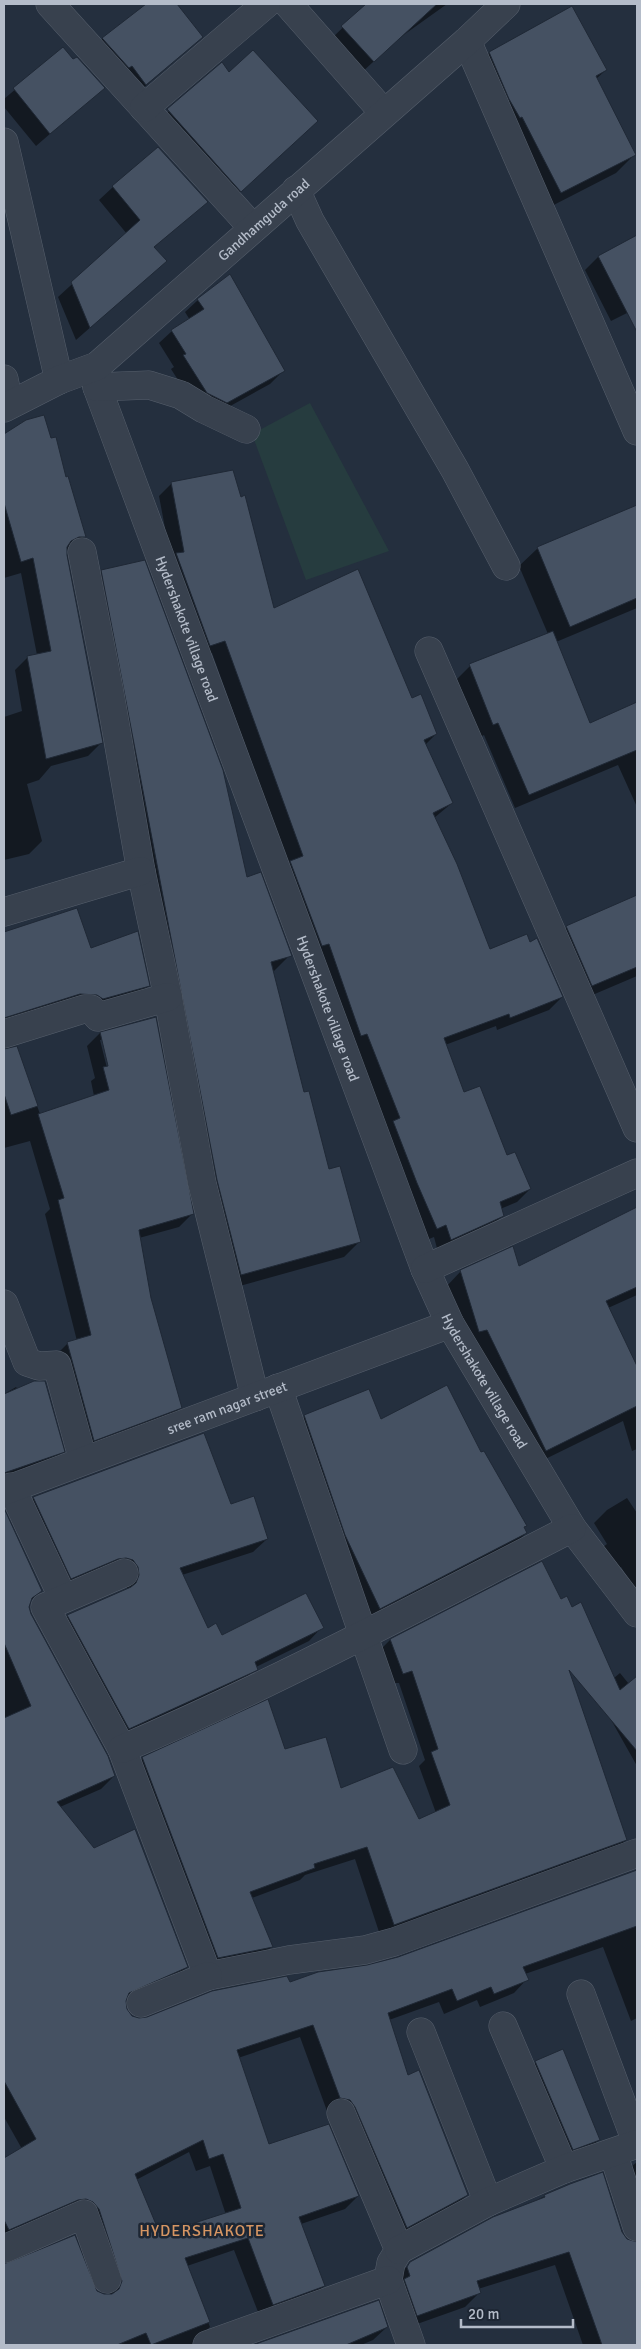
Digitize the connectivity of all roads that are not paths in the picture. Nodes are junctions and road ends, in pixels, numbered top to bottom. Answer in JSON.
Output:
{"nodes":[{"id":1,"x":50,"y":4,"type":"edge"},
{"id":2,"x":266,"y":4,"type":"edge"},
{"id":3,"x":288,"y":4,"type":"edge"},
{"id":4,"x":506,"y":4,"type":"edge"},
{"id":5,"x":466,"y":41,"type":"junction"},
{"id":6,"x":144,"y":108,"type":"junction"},
{"id":7,"x":384,"y":113,"type":"junction"},
{"id":8,"x":4,"y":142,"type":"edge"},
{"id":9,"x":296,"y":190,"type":"junction"},
{"id":10,"x":253,"y":228,"type":"junction"},
{"id":11,"x":97,"y":377,"type":"junction"},
{"id":12,"x":60,"y":380,"type":"junction"},
{"id":13,"x":6,"y":397,"type":"edge"},
{"id":14,"x":246,"y":428,"type":"dead end"},
{"id":15,"x":637,"y":431,"type":"edge"},
{"id":16,"x":82,"y":552,"type":"dead end"},
{"id":17,"x":506,"y":566,"type":"dead end"},
{"id":18,"x":429,"y":651,"type":"dead end"},
{"id":19,"x":141,"y":871,"type":"junction"},
{"id":20,"x":4,"y":912,"type":"edge"},
{"id":21,"x":168,"y":997,"type":"junction"},
{"id":22,"x":4,"y":1034,"type":"edge"},
{"id":23,"x":637,"y":1128,"type":"edge"},
{"id":24,"x":637,"y":1173,"type":"edge"},
{"id":25,"x":425,"y":1270,"type":"junction"},
{"id":26,"x":4,"y":1304,"type":"edge"},
{"id":27,"x":450,"y":1324,"type":"junction"},
{"id":28,"x":267,"y":1392,"type":"junction"},
{"id":29,"x":83,"y":1460,"type":"junction"},
{"id":30,"x":8,"y":1489,"type":"edge"},
{"id":31,"x":572,"y":1528,"type":"junction"},
{"id":32,"x":124,"y":1572,"type":"dead end"},
{"id":33,"x":63,"y":1598,"type":"junction"},
{"id":34,"x":637,"y":1613,"type":"edge"},
{"id":35,"x":363,"y":1635,"type":"junction"},
{"id":36,"x":122,"y":1748,"type":"junction"},
{"id":37,"x":403,"y":1750,"type":"dead end"},
{"id":38,"x":637,"y":1853,"type":"edge"},
{"id":39,"x":208,"y":1976,"type":"junction"},
{"id":40,"x":581,"y":1994,"type":"dead end"},
{"id":41,"x":141,"y":2003,"type":"dead end"},
{"id":42,"x":503,"y":2026,"type":"dead end"},
{"id":43,"x":421,"y":2032,"type":"dead end"},
{"id":44,"x":341,"y":2113,"type":"dead end"},
{"id":45,"x":629,"y":2147,"type":"edge"},
{"id":46,"x":564,"y":2169,"type":"junction"},
{"id":47,"x":488,"y":2202,"type":"junction"},
{"id":48,"x":637,"y":2227,"type":"edge"},
{"id":49,"x":4,"y":2249,"type":"edge"},
{"id":50,"x":399,"y":2250,"type":"junction"},
{"id":51,"x":107,"y":2279,"type":"dead end"},
{"id":52,"x":388,"y":2280,"type":"junction"},
{"id":53,"x":207,"y":2345,"type":"edge"},
{"id":54,"x":411,"y":2345,"type":"edge"}],
"edges":[{"from":1,"to":6,"type":"street"},
{"from":2,"to":6,"type":"street"},
{"from":3,"to":7,"type":"street"},
{"from":4,"to":5,"type":"street","name":"Gandhamguda road"},
{"from":5,"to":7,"type":"street","name":"Gandhamguda road"},
{"from":5,"to":15,"type":"street"},
{"from":6,"to":10,"type":"street"},
{"from":7,"to":9,"type":"street","name":"Gandhamguda road"},
{"from":8,"to":12,"type":"street"},
{"from":9,"to":10,"type":"street","name":"Gandhamguda road"},
{"from":9,"to":17,"type":"street"},
{"from":10,"to":11,"type":"street","name":"Gandhamguda road"},
{"from":11,"to":12,"type":"street","name":"Gandhamguda road"},
{"from":11,"to":14,"type":"street"},
{"from":11,"to":25,"type":"street","name":"Hydershakote village road"},
{"from":12,"to":13,"type":"street","name":"Gandhamguda road"},
{"from":16,"to":19,"type":"street"},
{"from":18,"to":23,"type":"street"},
{"from":19,"to":20,"type":"street"},
{"from":19,"to":21,"type":"street"},
{"from":21,"to":22,"type":"street"},
{"from":21,"to":28,"type":"street"},
{"from":24,"to":25,"type":"street"},
{"from":25,"to":27,"type":"street","name":"Hydershakote village road"},
{"from":26,"to":29,"type":"street"},
{"from":27,"to":28,"type":"street","name":"sree ram nagar street"},
{"from":27,"to":31,"type":"street","name":"Hydershakote village road"},
{"from":28,"to":29,"type":"street","name":"sree ram nagar street"},
{"from":28,"to":35,"type":"street"},
{"from":29,"to":30,"type":"street","name":"sree ram nagar street"},
{"from":30,"to":33,"type":"street"},
{"from":31,"to":34,"type":"street","name":"Hydershakote village road"},
{"from":31,"to":35,"type":"street"},
{"from":32,"to":33,"type":"street"},
{"from":33,"to":36,"type":"street"},
{"from":35,"to":36,"type":"street"},
{"from":35,"to":37,"type":"street"},
{"from":36,"to":39,"type":"street"},
{"from":38,"to":39,"type":"street"},
{"from":39,"to":41,"type":"street"},
{"from":40,"to":45,"type":"street"},
{"from":42,"to":46,"type":"street"},
{"from":43,"to":47,"type":"street"},
{"from":44,"to":50,"type":"street"},
{"from":45,"to":46,"type":"street"},
{"from":45,"to":48,"type":"street"},
{"from":46,"to":47,"type":"street"},
{"from":47,"to":50,"type":"street"},
{"from":49,"to":51,"type":"street"},
{"from":50,"to":52,"type":"street"},
{"from":52,"to":53,"type":"street"},
{"from":52,"to":54,"type":"street"}]}
